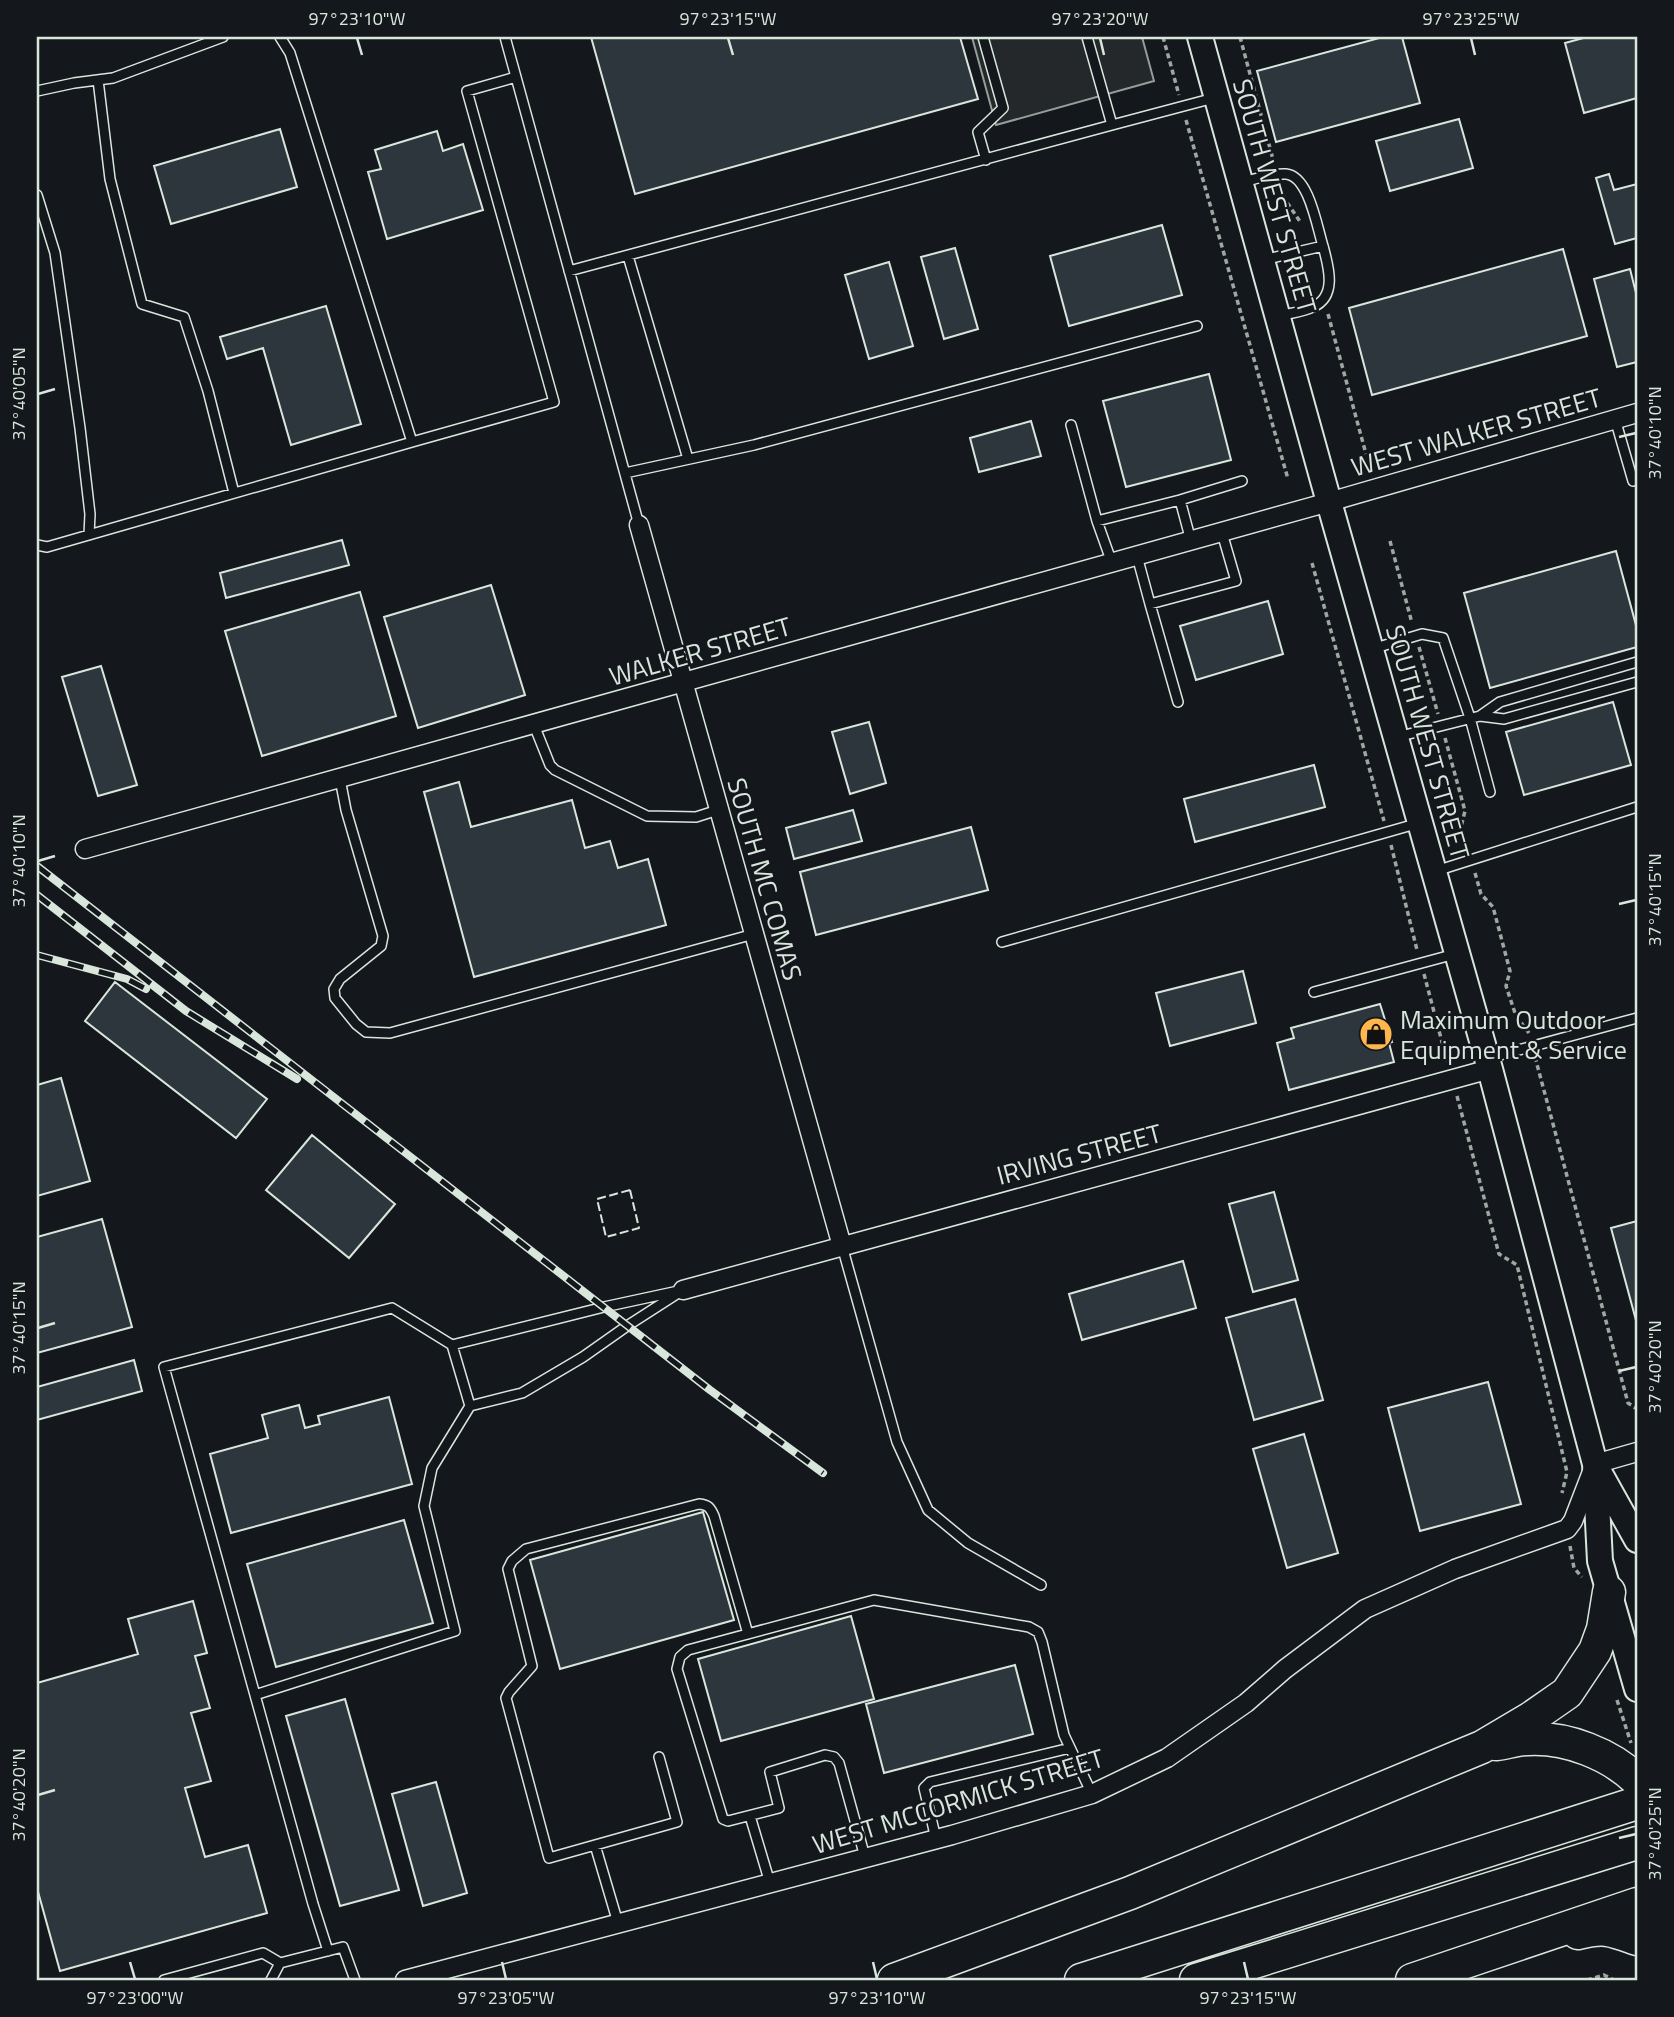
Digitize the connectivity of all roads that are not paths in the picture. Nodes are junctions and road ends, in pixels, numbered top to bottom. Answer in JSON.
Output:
{"nodes":[{"id":1,"x":223,"y":37,"type":"edge"},
{"id":2,"x":280,"y":37,"type":"edge"},
{"id":3,"x":505,"y":37,"type":"edge"},
{"id":4,"x":983,"y":37,"type":"edge"},
{"id":5,"x":1087,"y":37,"type":"edge"},
{"id":6,"x":1200,"y":37,"type":"edge"},
{"id":7,"x":516,"y":76,"type":"junction"},
{"id":8,"x":97,"y":80,"type":"junction"},
{"id":9,"x":37,"y":91,"type":"edge"},
{"id":10,"x":1217,"y":97,"type":"junction"},
{"id":11,"x":1112,"y":125,"type":"junction"},
{"id":12,"x":986,"y":160,"type":"junction"},
{"id":13,"x":1240,"y":182,"type":"junction"},
{"id":14,"x":37,"y":195,"type":"edge"},
{"id":15,"x":1323,"y":246,"type":"junction"},
{"id":16,"x":628,"y":256,"type":"junction"},
{"id":17,"x":1262,"y":261,"type":"junction"},
{"id":18,"x":569,"y":271,"type":"junction"},
{"id":19,"x":1278,"y":317,"type":"junction"},
{"id":20,"x":1198,"y":326,"type":"dead end"},
{"id":21,"x":1637,"y":413,"type":"edge"},
{"id":22,"x":1615,"y":419,"type":"junction"},
{"id":23,"x":1071,"y":425,"type":"dead end"},
{"id":24,"x":412,"y":443,"type":"junction"},
{"id":25,"x":688,"y":459,"type":"junction"},
{"id":26,"x":625,"y":473,"type":"junction"},
{"id":27,"x":1242,"y":481,"type":"dead end"},
{"id":28,"x":1633,"y":481,"type":"dead end"},
{"id":29,"x":234,"y":493,"type":"junction"},
{"id":30,"x":1180,"y":500,"type":"junction"},
{"id":31,"x":1329,"y":502,"type":"junction"},
{"id":32,"x":1097,"y":521,"type":"junction"},
{"id":33,"x":639,"y":526,"type":"joint"},
{"id":34,"x":1222,"y":533,"type":"junction"},
{"id":35,"x":89,"y":535,"type":"junction"},
{"id":36,"x":1191,"y":541,"type":"junction"},
{"id":37,"x":37,"y":545,"type":"edge"},
{"id":38,"x":1137,"y":556,"type":"junction"},
{"id":39,"x":1112,"y":563,"type":"junction"},
{"id":40,"x":1150,"y":604,"type":"junction"},
{"id":41,"x":1371,"y":650,"type":"junction"},
{"id":42,"x":1637,"y":662,"type":"edge"},
{"id":43,"x":1637,"y":682,"type":"edge"},
{"id":44,"x":683,"y":684,"type":"junction"},
{"id":45,"x":1178,"y":702,"type":"dead end"},
{"id":46,"x":1475,"y":717,"type":"junction"},
{"id":47,"x":534,"y":725,"type":"junction"},
{"id":48,"x":1396,"y":738,"type":"junction"},
{"id":49,"x":340,"y":779,"type":"junction"},
{"id":50,"x":1490,"y":792,"type":"dead end"},
{"id":51,"x":1637,"y":807,"type":"edge"},
{"id":52,"x":719,"y":810,"type":"junction"},
{"id":53,"x":1420,"y":823,"type":"junction"},
{"id":54,"x":85,"y":849,"type":"dead end"},
{"id":55,"x":1434,"y":872,"type":"junction"},
{"id":56,"x":754,"y":934,"type":"junction"},
{"id":57,"x":1002,"y":942,"type":"dead end"},
{"id":58,"x":1457,"y":954,"type":"junction"},
{"id":59,"x":1314,"y":992,"type":"dead end"},
{"id":60,"x":1637,"y":1018,"type":"edge"},
{"id":61,"x":1488,"y":1064,"type":"junction"},
{"id":62,"x":842,"y":1246,"type":"junction"},
{"id":63,"x":683,"y":1290,"type":"junction"},
{"id":64,"x":452,"y":1345,"type":"junction"},
{"id":65,"x":470,"y":1406,"type":"junction"},
{"id":66,"x":1637,"y":1452,"type":"edge"},
{"id":67,"x":1595,"y":1464,"type":"junction"},
{"id":68,"x":1637,"y":1541,"type":"edge"},
{"id":69,"x":1041,"y":1585,"type":"dead end"},
{"id":70,"x":1598,"y":1587,"type":"junction"},
{"id":71,"x":748,"y":1634,"type":"junction"},
{"id":72,"x":1626,"y":1690,"type":"edge"},
{"id":73,"x":255,"y":1695,"type":"junction"},
{"id":74,"x":1482,"y":1747,"type":"junction"},
{"id":75,"x":1070,"y":1748,"type":"junction"},
{"id":76,"x":659,"y":1757,"type":"dead end"},
{"id":77,"x":1627,"y":1758,"type":"edge"},
{"id":78,"x":1637,"y":1780,"type":"edge"},
{"id":79,"x":1092,"y":1794,"type":"junction"},
{"id":80,"x":1637,"y":1803,"type":"edge"},
{"id":81,"x":750,"y":1815,"type":"junction"},
{"id":82,"x":936,"y":1839,"type":"junction"},
{"id":83,"x":1637,"y":1843,"type":"edge"},
{"id":84,"x":595,"y":1845,"type":"junction"},
{"id":85,"x":865,"y":1857,"type":"junction"},
{"id":86,"x":1637,"y":1881,"type":"edge"},
{"id":87,"x":770,"y":1883,"type":"junction"},
{"id":88,"x":1637,"y":1904,"type":"edge"},
{"id":89,"x":618,"y":1923,"type":"junction"},
{"id":90,"x":1555,"y":1932,"type":"junction"},
{"id":91,"x":1637,"y":1939,"type":"edge"},
{"id":92,"x":328,"y":1951,"type":"junction"},
{"id":93,"x":1488,"y":1955,"type":"junction"},
{"id":94,"x":280,"y":1964,"type":"junction"},
{"id":95,"x":164,"y":1980,"type":"edge"},
{"id":96,"x":271,"y":1980,"type":"edge"},
{"id":97,"x":355,"y":1980,"type":"edge"},
{"id":98,"x":405,"y":1980,"type":"edge"},
{"id":99,"x":894,"y":1980,"type":"edge"},
{"id":100,"x":1081,"y":1980,"type":"edge"},
{"id":101,"x":1196,"y":1980,"type":"edge"},
{"id":102,"x":1412,"y":1980,"type":"edge"}],
"edges":[{"from":1,"to":8,"type":"lane"},
{"from":2,"to":24,"type":"lane"},
{"from":3,"to":7,"type":"lane"},
{"from":4,"to":12,"type":"lane"},
{"from":5,"to":11,"type":"lane"},
{"from":6,"to":10,"type":"main road","name":"SOUTH WEST STREET"},
{"from":7,"to":18,"type":"lane"},
{"from":7,"to":24,"type":"lane"},
{"from":8,"to":9,"type":"lane"},
{"from":8,"to":29,"type":"lane"},
{"from":10,"to":11,"type":"lane"},
{"from":10,"to":13,"type":"main road","name":"SOUTH WEST STREET"},
{"from":11,"to":12,"type":"lane"},
{"from":12,"to":16,"type":"lane"},
{"from":13,"to":15,"type":"lane"},
{"from":13,"to":17,"type":"main road","name":"SOUTH WEST STREET"},
{"from":14,"to":35,"type":"lane"},
{"from":15,"to":17,"type":"lane"},
{"from":15,"to":19,"type":"lane"},
{"from":16,"to":18,"type":"lane"},
{"from":16,"to":25,"type":"lane"},
{"from":17,"to":19,"type":"main road","name":"SOUTH WEST STREET"},
{"from":18,"to":26,"type":"lane"},
{"from":19,"to":31,"type":"main road","name":"SOUTH WEST STREET"},
{"from":20,"to":25,"type":"lane"},
{"from":21,"to":22,"type":"street","name":"WEST WALKER STREET"},
{"from":22,"to":28,"type":"lane"},
{"from":22,"to":31,"type":"street","name":"WEST WALKER STREET"},
{"from":23,"to":32,"type":"lane"},
{"from":24,"to":29,"type":"lane"},
{"from":25,"to":26,"type":"lane"},
{"from":26,"to":33,"type":"lane"},
{"from":27,"to":30,"type":"lane"},
{"from":29,"to":35,"type":"lane"},
{"from":30,"to":32,"type":"lane"},
{"from":30,"to":36,"type":"lane"},
{"from":31,"to":34,"type":"street","name":"WALKER STREET"},
{"from":31,"to":41,"type":"main road","name":"SOUTH WEST STREET"},
{"from":32,"to":39,"type":"lane"},
{"from":33,"to":44,"type":"street","name":"SOUTH MC COMAS"},
{"from":34,"to":36,"type":"street","name":"WALKER STREET"},
{"from":34,"to":40,"type":"lane"},
{"from":35,"to":37,"type":"lane"},
{"from":36,"to":38,"type":"street","name":"WALKER STREET"},
{"from":38,"to":39,"type":"street","name":"WALKER STREET"},
{"from":38,"to":40,"type":"lane"},
{"from":39,"to":44,"type":"street","name":"WALKER STREET"},
{"from":40,"to":45,"type":"lane"},
{"from":41,"to":46,"type":"lane"},
{"from":41,"to":48,"type":"main road","name":"SOUTH WEST STREET"},
{"from":42,"to":46,"type":"lane"},
{"from":43,"to":46,"type":"lane"},
{"from":44,"to":47,"type":"street","name":"WALKER STREET"},
{"from":44,"to":52,"type":"street","name":"SOUTH MC COMAS"},
{"from":46,"to":48,"type":"lane"},
{"from":46,"to":50,"type":"lane"},
{"from":47,"to":49,"type":"street","name":"WALKER STREET"},
{"from":47,"to":52,"type":"lane"},
{"from":48,"to":53,"type":"main road","name":"SOUTH WEST STREET"},
{"from":49,"to":54,"type":"street","name":"WALKER STREET"},
{"from":49,"to":56,"type":"lane"},
{"from":51,"to":55,"type":"lane"},
{"from":52,"to":56,"type":"street","name":"SOUTH MC COMAS"},
{"from":53,"to":55,"type":"main road","name":"SOUTH WEST STREET"},
{"from":53,"to":57,"type":"lane"},
{"from":55,"to":58,"type":"main road","name":"SOUTH WEST STREET"},
{"from":56,"to":62,"type":"street","name":"SOUTH MC COMAS"},
{"from":58,"to":59,"type":"lane"},
{"from":58,"to":61,"type":"main road","name":"SOUTH WEST STREET"},
{"from":60,"to":61,"type":"lane"},
{"from":61,"to":62,"type":"street","name":"IRVING STREET"},
{"from":61,"to":67,"type":"main road","name":"SOUTH WEST STREET"},
{"from":62,"to":63,"type":"street","name":"IRVING STREET"},
{"from":62,"to":69,"type":"lane"},
{"from":63,"to":64,"type":"lane"},
{"from":63,"to":65,"type":"lane"},
{"from":64,"to":65,"type":"lane"},
{"from":64,"to":73,"type":"lane"},
{"from":65,"to":73,"type":"lane"},
{"from":66,"to":67,"type":"street"},
{"from":67,"to":68,"type":"main road","name":"SOUTH WEST STREET"},
{"from":67,"to":70,"type":"main road","name":"SOUTH WEST STREET"},
{"from":67,"to":79,"type":"street","name":"WEST MCCORMICK STREET"},
{"from":70,"to":72,"type":"main road","name":"SOUTH WEST STREET"},
{"from":70,"to":74,"type":"highway"},
{"from":71,"to":75,"type":"lane"},
{"from":71,"to":81,"type":"lane"},
{"from":71,"to":84,"type":"lane"},
{"from":73,"to":92,"type":"lane"},
{"from":74,"to":77,"type":"highway"},
{"from":74,"to":99,"type":"highway"},
{"from":75,"to":79,"type":"lane"},
{"from":75,"to":82,"type":"lane"},
{"from":76,"to":84,"type":"lane"},
{"from":77,"to":78,"type":"highway"},
{"from":79,"to":82,"type":"street","name":"WEST MCCORMICK STREET"},
{"from":80,"to":100,"type":"highway"},
{"from":81,"to":85,"type":"lane"},
{"from":81,"to":87,"type":"lane"},
{"from":82,"to":85,"type":"street","name":"WEST MCCORMICK STREET"},
{"from":83,"to":101,"type":"highway"},
{"from":84,"to":89,"type":"lane"},
{"from":85,"to":87,"type":"street","name":"WEST MCCORMICK STREET"},
{"from":86,"to":90,"type":"highway"},
{"from":87,"to":89,"type":"street","name":"WEST MCCORMICK STREET"},
{"from":88,"to":90,"type":"highway"},
{"from":89,"to":98,"type":"street","name":"WEST MCCORMICK STREET"},
{"from":90,"to":93,"type":"highway"},
{"from":91,"to":93,"type":"highway"},
{"from":92,"to":94,"type":"lane"},
{"from":92,"to":97,"type":"lane"},
{"from":93,"to":102,"type":"highway"},
{"from":94,"to":95,"type":"lane"},
{"from":94,"to":96,"type":"lane"}]}
